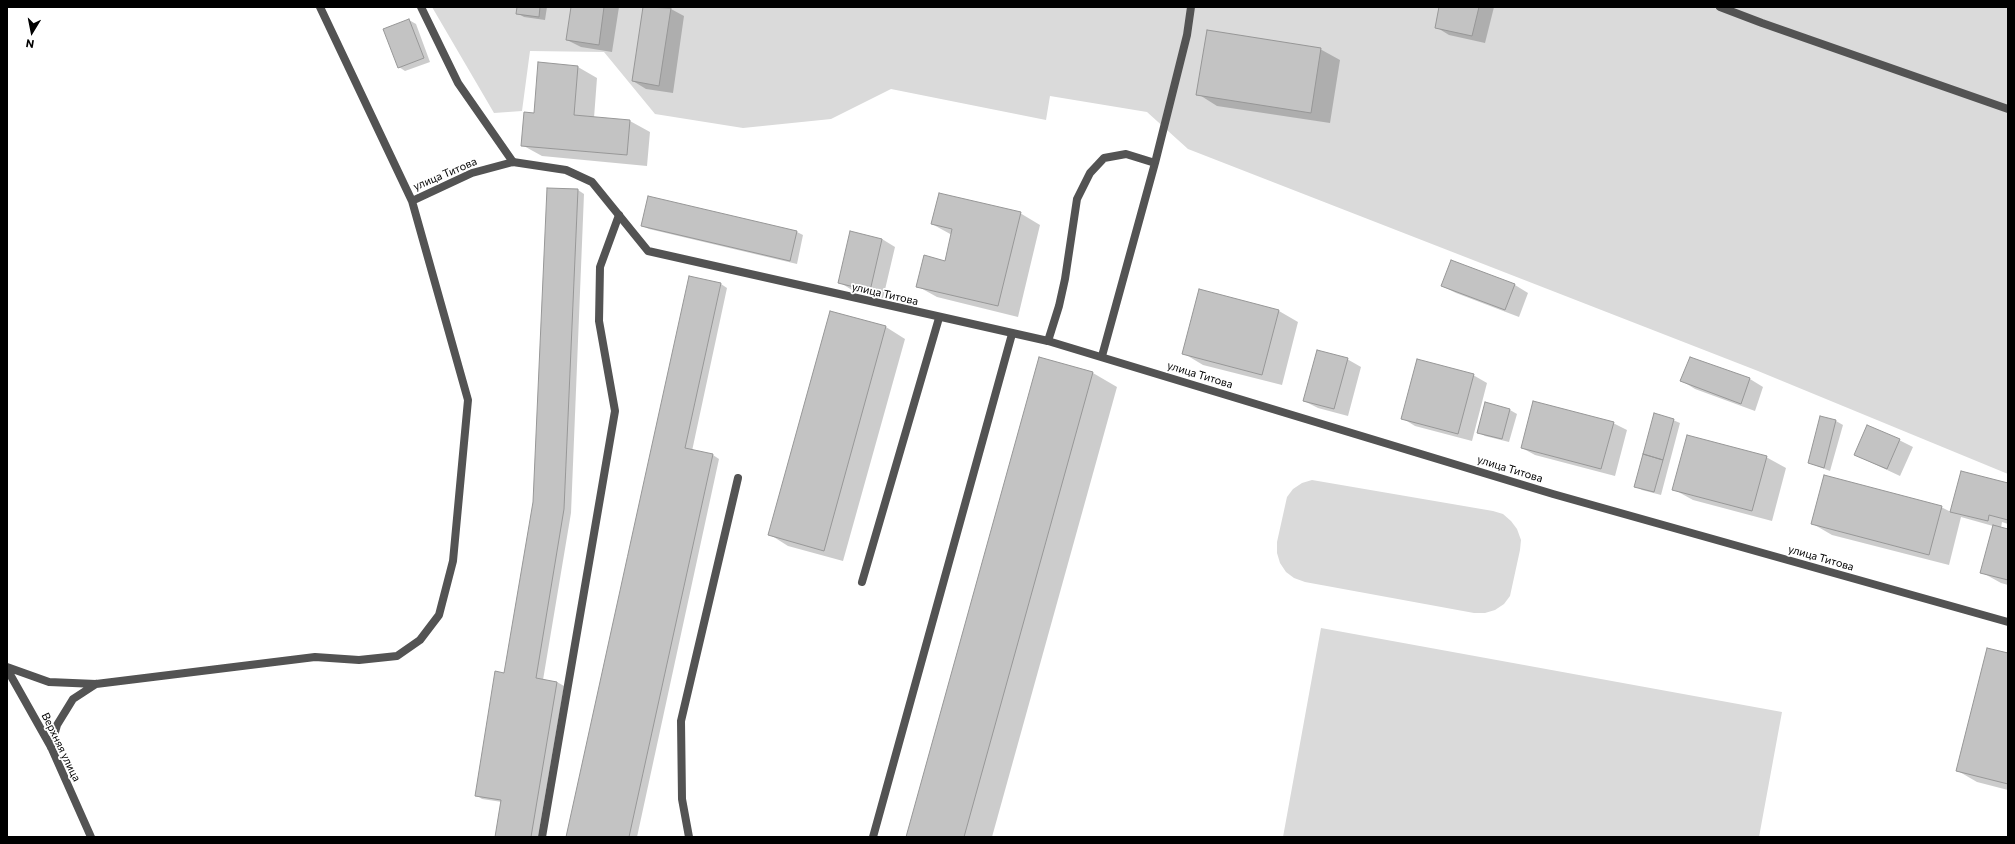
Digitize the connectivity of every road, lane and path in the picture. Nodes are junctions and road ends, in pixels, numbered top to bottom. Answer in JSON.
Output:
{"nodes":[{"id":1,"x":320,"y":7,"type":"edge"},
{"id":2,"x":421,"y":7,"type":"edge"},
{"id":3,"x":1191,"y":7,"type":"edge"},
{"id":4,"x":1720,"y":7,"type":"edge"},
{"id":5,"x":2008,"y":108,"type":"edge"},
{"id":6,"x":513,"y":162,"type":"junction"},
{"id":7,"x":1155,"y":163,"type":"junction"},
{"id":8,"x":412,"y":200,"type":"junction"},
{"id":9,"x":619,"y":214,"type":"junction"},
{"id":10,"x":939,"y":318,"type":"junction"},
{"id":11,"x":1012,"y":334,"type":"junction"},
{"id":12,"x":1048,"y":341,"type":"junction"},
{"id":13,"x":1102,"y":356,"type":"junction"},
{"id":14,"x":738,"y":478,"type":"dead end"},
{"id":15,"x":862,"y":582,"type":"dead end"},
{"id":16,"x":2008,"y":622,"type":"edge"},
{"id":17,"x":7,"y":668,"type":"edge"},
{"id":18,"x":96,"y":684,"type":"junction"},
{"id":19,"x":51,"y":747,"type":"junction"},
{"id":20,"x":91,"y":837,"type":"edge"},
{"id":21,"x":542,"y":837,"type":"edge"},
{"id":22,"x":689,"y":837,"type":"edge"},
{"id":23,"x":873,"y":837,"type":"edge"}],
"edges":[{"from":1,"to":8,"type":"street"},
{"from":2,"to":6,"type":"street"},
{"from":3,"to":7,"type":"street"},
{"from":4,"to":5,"type":"street"},
{"from":6,"to":8,"type":"street","name":"улица Титова"},
{"from":6,"to":9,"type":"street","name":"улица Титова"},
{"from":7,"to":12,"type":"street"},
{"from":7,"to":13,"type":"street"},
{"from":8,"to":18,"type":"street"},
{"from":9,"to":10,"type":"street","name":"улица Титова"},
{"from":9,"to":21,"type":"street"},
{"from":10,"to":11,"type":"street","name":"улица Титова"},
{"from":10,"to":15,"type":"street"},
{"from":11,"to":12,"type":"street","name":"улица Титова"},
{"from":11,"to":23,"type":"street"},
{"from":12,"to":13,"type":"street","name":"улица Титова"},
{"from":13,"to":16,"type":"street","name":"улица Титова"},
{"from":14,"to":22,"type":"street"},
{"from":17,"to":18,"type":"street"},
{"from":17,"to":19,"type":"street","name":"Верхняя улица"},
{"from":18,"to":19,"type":"street"},
{"from":19,"to":20,"type":"street","name":"Верхняя улица"}]}
